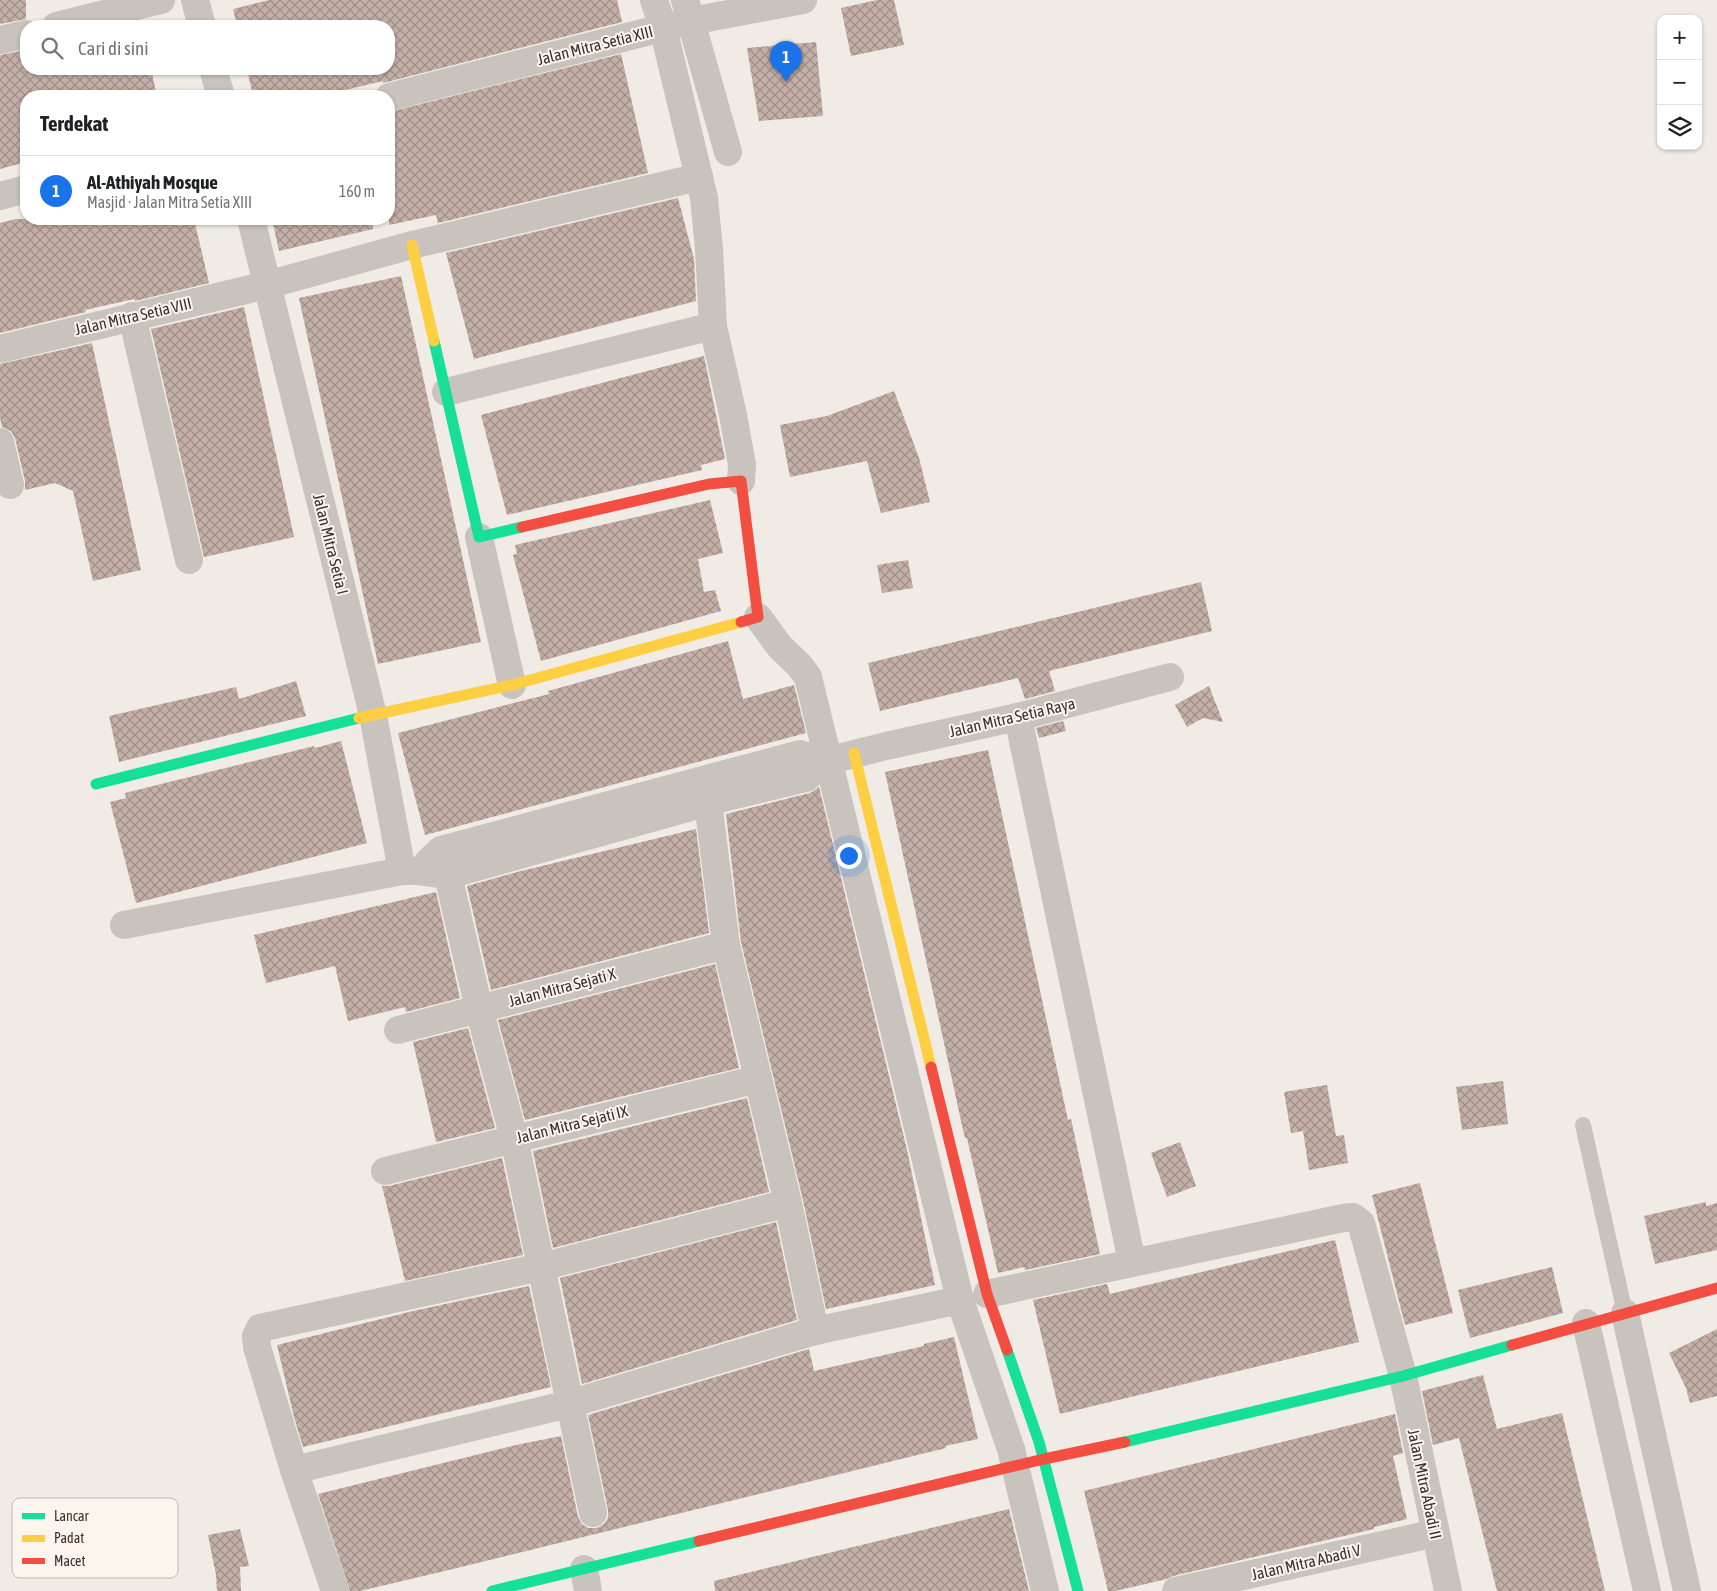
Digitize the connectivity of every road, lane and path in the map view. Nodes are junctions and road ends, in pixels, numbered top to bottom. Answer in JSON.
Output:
{"nodes":[{"id":1,"x":161,"y":0,"type":"edge"},
{"id":2,"x":195,"y":0,"type":"edge"},
{"id":3,"x":654,"y":0,"type":"edge"},
{"id":4,"x":803,"y":0,"type":"edge"},
{"id":5,"x":679,"y":19,"type":"edge"},
{"id":6,"x":80,"y":20,"type":"edge"},
{"id":7,"x":200,"y":20,"type":"edge"},
{"id":8,"x":20,"y":35,"type":"edge"},
{"id":9,"x":0,"y":40,"type":"edge"},
{"id":10,"x":215,"y":75,"type":"edge"},
{"id":11,"x":218,"y":90,"type":"edge"},
{"id":12,"x":395,"y":95,"type":"edge"},
{"id":13,"x":728,"y":152,"type":"dead end"},
{"id":14,"x":699,"y":177,"type":"junction"},
{"id":15,"x":20,"y":191,"type":"edge"},
{"id":16,"x":0,"y":196,"type":"edge"},
{"id":17,"x":252,"y":225,"type":"edge"},
{"id":18,"x":412,"y":245,"type":"junction"},
{"id":19,"x":267,"y":285,"type":"junction"},
{"id":20,"x":132,"y":316,"type":"junction"},
{"id":21,"x":713,"y":326,"type":"junction"},
{"id":22,"x":0,"y":349,"type":"edge"},
{"id":23,"x":446,"y":392,"type":"junction"},
{"id":24,"x":0,"y":442,"type":"edge"},
{"id":25,"x":741,"y":481,"type":"junction"},
{"id":26,"x":10,"y":485,"type":"dead end"},
{"id":27,"x":479,"y":537,"type":"junction"},
{"id":28,"x":189,"y":560,"type":"dead end"},
{"id":29,"x":758,"y":617,"type":"junction"},
{"id":30,"x":1170,"y":678,"type":"dead end"},
{"id":31,"x":512,"y":685,"type":"junction"},
{"id":32,"x":373,"y":715,"type":"junction"},
{"id":33,"x":1018,"y":717,"type":"junction"},
{"id":34,"x":837,"y":758,"type":"junction"},
{"id":35,"x":96,"y":784,"type":"dead end"},
{"id":36,"x":708,"y":802,"type":"junction"},
{"id":37,"x":444,"y":862,"type":"junction"},
{"id":38,"x":410,"y":871,"type":"junction"},
{"id":39,"x":124,"y":925,"type":"dead end"},
{"id":40,"x":726,"y":945,"type":"junction"},
{"id":41,"x":479,"y":1009,"type":"junction"},
{"id":42,"x":398,"y":1030,"type":"dead end"},
{"id":43,"x":758,"y":1079,"type":"junction"},
{"id":44,"x":1583,"y":1125,"type":"dead end"},
{"id":45,"x":514,"y":1138,"type":"junction"},
{"id":46,"x":385,"y":1171,"type":"dead end"},
{"id":47,"x":788,"y":1203,"type":"junction"},
{"id":48,"x":1132,"y":1262,"type":"junction"},
{"id":49,"x":541,"y":1266,"type":"junction"},
{"id":50,"x":1717,"y":1288,"type":"edge"},
{"id":51,"x":987,"y":1294,"type":"junction"},
{"id":52,"x":960,"y":1300,"type":"junction"},
{"id":53,"x":1625,"y":1314,"type":"junction"},
{"id":54,"x":1586,"y":1323,"type":"junction"},
{"id":55,"x":815,"y":1331,"type":"junction"},
{"id":56,"x":1402,"y":1376,"type":"junction"},
{"id":57,"x":569,"y":1404,"type":"junction"},
{"id":58,"x":1030,"y":1463,"type":"junction"},
{"id":59,"x":294,"y":1470,"type":"junction"},
{"id":60,"x":593,"y":1513,"type":"dead end"},
{"id":61,"x":1436,"y":1533,"type":"junction"},
{"id":62,"x":586,"y":1580,"type":"edge"},
{"id":63,"x":334,"y":1591,"type":"edge"},
{"id":64,"x":492,"y":1591,"type":"edge"},
{"id":65,"x":1045,"y":1591,"type":"edge"},
{"id":66,"x":1078,"y":1591,"type":"edge"},
{"id":67,"x":1176,"y":1591,"type":"edge"},
{"id":68,"x":1448,"y":1591,"type":"edge"},
{"id":69,"x":1647,"y":1591,"type":"edge"},
{"id":70,"x":1687,"y":1591,"type":"edge"}],
"edges":[{"from":1,"to":6,"type":"street"},
{"from":2,"to":7,"type":"street"},
{"from":3,"to":5,"type":"street"},
{"from":4,"to":5,"type":"street","name":"Jalan Mitra Setia XIII"},
{"from":5,"to":12,"type":"street","name":"Jalan Mitra Setia XIII"},
{"from":5,"to":13,"type":"street"},
{"from":5,"to":14,"type":"street"},
{"from":8,"to":9,"type":"street"},
{"from":10,"to":11,"type":"street"},
{"from":14,"to":18,"type":"street","name":"Jalan Mitra Setia VIII"},
{"from":14,"to":21,"type":"street"},
{"from":15,"to":16,"type":"street"},
{"from":17,"to":19,"type":"street","name":"Jalan Mitra Setia I"},
{"from":18,"to":19,"type":"street","name":"Jalan Mitra Setia VIII"},
{"from":18,"to":23,"type":"street"},
{"from":19,"to":20,"type":"street","name":"Jalan Mitra Setia VIII"},
{"from":19,"to":32,"type":"street","name":"Jalan Mitra Setia I"},
{"from":20,"to":22,"type":"street","name":"Jalan Mitra Setia VIII"},
{"from":20,"to":28,"type":"street"},
{"from":21,"to":23,"type":"street"},
{"from":21,"to":25,"type":"street"},
{"from":23,"to":27,"type":"street"},
{"from":24,"to":26,"type":"street"},
{"from":25,"to":27,"type":"street"},
{"from":25,"to":29,"type":"street"},
{"from":27,"to":31,"type":"street"},
{"from":29,"to":31,"type":"street"},
{"from":29,"to":34,"type":"street"},
{"from":30,"to":33,"type":"street","name":"Jalan Mitra Setia Raya"},
{"from":31,"to":32,"type":"street"},
{"from":32,"to":35,"type":"street"},
{"from":32,"to":38,"type":"street","name":"Jalan Mitra Setia I"},
{"from":33,"to":34,"type":"street","name":"Jalan Mitra Setia Raya"},
{"from":33,"to":48,"type":"street"},
{"from":34,"to":36,"type":"street"},
{"from":34,"to":37,"type":"street"},
{"from":34,"to":51,"type":"street"},
{"from":34,"to":52,"type":"street"},
{"from":36,"to":37,"type":"street"},
{"from":36,"to":40,"type":"street"},
{"from":37,"to":38,"type":"street"},
{"from":37,"to":41,"type":"street"},
{"from":38,"to":39,"type":"street"},
{"from":40,"to":41,"type":"street","name":"Jalan Mitra Sejati X"},
{"from":40,"to":43,"type":"street"},
{"from":41,"to":42,"type":"street","name":"Jalan Mitra Sejati X"},
{"from":41,"to":45,"type":"street"},
{"from":43,"to":45,"type":"street","name":"Jalan Mitra Sejati IX"},
{"from":43,"to":47,"type":"street"},
{"from":44,"to":53,"type":"lane"},
{"from":45,"to":46,"type":"street","name":"Jalan Mitra Sejati IX"},
{"from":45,"to":49,"type":"street"},
{"from":47,"to":49,"type":"street"},
{"from":47,"to":55,"type":"street"},
{"from":48,"to":51,"type":"street"},
{"from":48,"to":56,"type":"street","name":"Jalan Mitra Abadi II"},
{"from":49,"to":57,"type":"street"},
{"from":49,"to":59,"type":"street"},
{"from":50,"to":53,"type":"street"},
{"from":51,"to":58,"type":"street"},
{"from":52,"to":55,"type":"street"},
{"from":52,"to":58,"type":"street"},
{"from":53,"to":54,"type":"street"},
{"from":53,"to":70,"type":"street"},
{"from":54,"to":56,"type":"street"},
{"from":54,"to":69,"type":"street"},
{"from":55,"to":57,"type":"street"},
{"from":56,"to":58,"type":"street"},
{"from":56,"to":61,"type":"street","name":"Jalan Mitra Abadi II"},
{"from":57,"to":59,"type":"street"},
{"from":57,"to":60,"type":"street"},
{"from":58,"to":62,"type":"street"},
{"from":58,"to":65,"type":"street"},
{"from":58,"to":66,"type":"street"},
{"from":59,"to":63,"type":"street"},
{"from":61,"to":67,"type":"street","name":"Jalan Mitra Abadi V"},
{"from":61,"to":68,"type":"street","name":"Jalan Mitra Abadi II"},
{"from":62,"to":64,"type":"street"}]}
